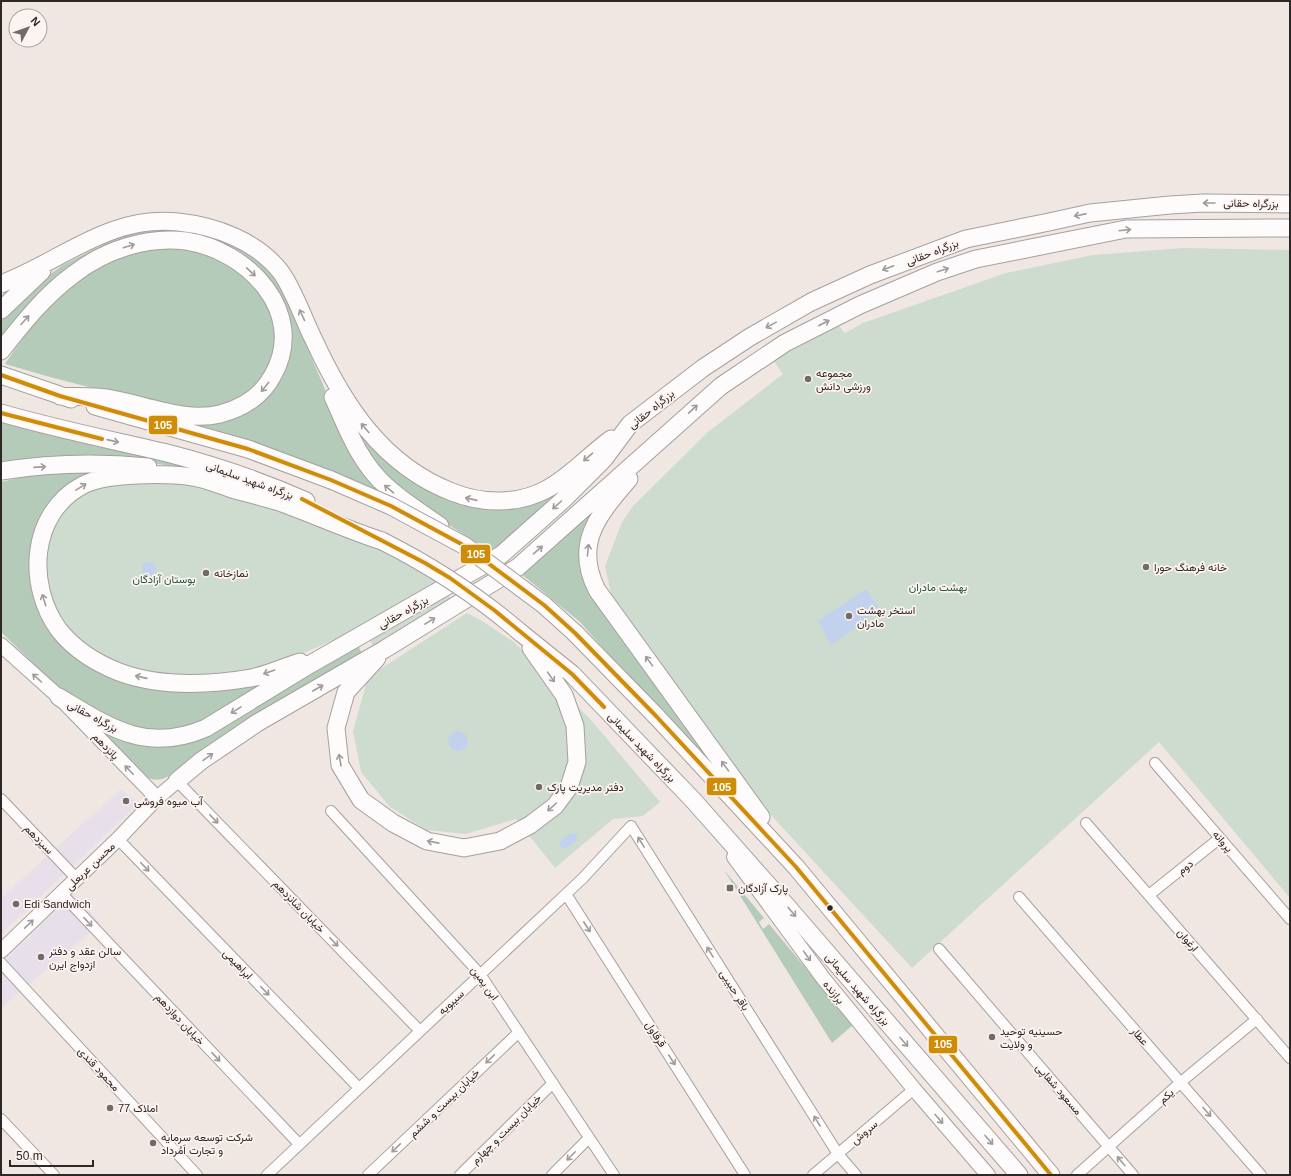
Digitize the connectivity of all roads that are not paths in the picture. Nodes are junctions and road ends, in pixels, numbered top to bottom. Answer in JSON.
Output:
{"nodes":[{"id":1,"x":1290,"y":204,"type":"edge"},
{"id":2,"x":1290,"y":228,"type":"edge"},
{"id":3,"x":57,"y":258,"type":"junction"},
{"id":4,"x":1,"y":284,"type":"edge"},
{"id":5,"x":1,"y":310,"type":"edge"},
{"id":6,"x":317,"y":346,"type":"junction"},
{"id":7,"x":1,"y":351,"type":"edge"},
{"id":8,"x":1,"y":375,"type":"edge"},
{"id":9,"x":60,"y":396,"type":"junction"},
{"id":10,"x":1,"y":413,"type":"edge"},
{"id":11,"x":630,"y":424,"type":"junction"},
{"id":12,"x":665,"y":436,"type":"junction"},
{"id":13,"x":1,"y":471,"type":"edge"},
{"id":14,"x":193,"y":477,"type":"junction"},
{"id":15,"x":382,"y":540,"type":"junction"},
{"id":16,"x":465,"y":546,"type":"junction"},
{"id":17,"x":521,"y":633,"type":"junction"},
{"id":18,"x":345,"y":644,"type":"junction"},
{"id":19,"x":1,"y":645,"type":"edge"},
{"id":20,"x":385,"y":649,"type":"junction"},
{"id":21,"x":59,"y":698,"type":"junction"},
{"id":22,"x":1155,"y":763,"type":"dead end"},
{"id":23,"x":177,"y":781,"type":"junction"},
{"id":24,"x":156,"y":798,"type":"junction"},
{"id":25,"x":1,"y":799,"type":"edge"},
{"id":26,"x":693,"y":800,"type":"junction"},
{"id":27,"x":331,"y":811,"type":"dead end"},
{"id":28,"x":1086,"y":823,"type":"dead end"},
{"id":29,"x":631,"y":826,"type":"joint"},
{"id":30,"x":1220,"y":838,"type":"junction"},
{"id":31,"x":118,"y":839,"type":"junction"},
{"id":32,"x":796,"y":867,"type":"junction"},
{"id":33,"x":77,"y":879,"type":"junction"},
{"id":34,"x":61,"y":893,"type":"junction"},
{"id":35,"x":566,"y":894,"type":"junction"},
{"id":36,"x":1149,"y":895,"type":"junction"},
{"id":37,"x":1019,"y":897,"type":"dead end"},
{"id":38,"x":1290,"y":919,"type":"edge"},
{"id":39,"x":3,"y":945,"type":"edge"},
{"id":40,"x":939,"y":949,"type":"dead end"},
{"id":41,"x":1,"y":963,"type":"edge"},
{"id":42,"x":480,"y":974,"type":"junction"},
{"id":43,"x":1257,"y":1019,"type":"junction"},
{"id":44,"x":420,"y":1031,"type":"junction"},
{"id":45,"x":519,"y":1032,"type":"junction"},
{"id":46,"x":1290,"y":1058,"type":"edge"},
{"id":47,"x":1181,"y":1082,"type":"junction"},
{"id":48,"x":553,"y":1083,"type":"junction"},
{"id":49,"x":359,"y":1088,"type":"junction"},
{"id":50,"x":914,"y":1089,"type":"junction"},
{"id":51,"x":1,"y":1119,"type":"edge"},
{"id":52,"x":590,"y":1138,"type":"junction"},
{"id":53,"x":299,"y":1144,"type":"junction"},
{"id":54,"x":1109,"y":1147,"type":"junction"},
{"id":55,"x":838,"y":1154,"type":"junction"},
{"id":56,"x":54,"y":1175,"type":"edge"},
{"id":57,"x":197,"y":1175,"type":"edge"},
{"id":58,"x":267,"y":1175,"type":"edge"},
{"id":59,"x":368,"y":1175,"type":"edge"},
{"id":60,"x":460,"y":1175,"type":"edge"},
{"id":61,"x":552,"y":1175,"type":"edge"},
{"id":62,"x":614,"y":1175,"type":"edge"},
{"id":63,"x":745,"y":1175,"type":"edge"},
{"id":64,"x":813,"y":1175,"type":"edge"},
{"id":65,"x":856,"y":1175,"type":"edge"},
{"id":66,"x":988,"y":1175,"type":"edge"},
{"id":67,"x":1019,"y":1175,"type":"edge"},
{"id":68,"x":1051,"y":1175,"type":"edge"},
{"id":69,"x":1077,"y":1175,"type":"edge"},
{"id":70,"x":1133,"y":1175,"type":"edge"},
{"id":71,"x":1261,"y":1175,"type":"edge"}],
"edges":[{"from":1,"to":11,"type":"highway","name":"بزرگراه حقانی","one_way":true},
{"from":12,"to":2,"type":"highway","name":"بزرگراه حقانی","one_way":true},
{"from":3,"to":4,"type":"highway"},
{"from":3,"to":5,"type":"highway"},
{"from":6,"to":3,"type":"highway","one_way":true},
{"from":11,"to":6,"type":"highway","one_way":true},
{"from":16,"to":6,"type":"highway","one_way":true},
{"from":7,"to":9,"type":"highway","one_way":true},
{"from":8,"to":9,"type":"highway"},
{"from":9,"to":16,"type":"highway","bridge":true},
{"from":10,"to":15,"type":"highway","name":"بزرگراه شهید سلیمانی","one_way":true},
{"from":11,"to":18,"type":"highway","name":"بزرگراه حقانی","one_way":true},
{"from":20,"to":12,"type":"highway","name":"بزرگراه حقانی","one_way":true},
{"from":32,"to":12,"type":"highway","one_way":true},
{"from":13,"to":14,"type":"highway","one_way":true},
{"from":14,"to":15,"type":"highway"},
{"from":18,"to":14,"type":"highway","one_way":true},
{"from":15,"to":17,"type":"highway","name":"بزرگراه شهید سلیمانی","bridge":true},
{"from":16,"to":32,"type":"highway","bridge":true},
{"from":17,"to":20,"type":"highway","one_way":true},
{"from":17,"to":26,"type":"highway","name":"بزرگراه شهید سلیمانی"},
{"from":18,"to":21,"type":"highway","name":"بزرگراه حقانی","one_way":true},
{"from":21,"to":19,"type":"main road","name":"پانزدهم","one_way":true},
{"from":23,"to":20,"type":"highway","name":"بزرگراه حقانی","one_way":true},
{"from":24,"to":21,"type":"main road","name":"پانزدهم","one_way":true},
{"from":22,"to":30,"type":"street","name":"پروانه"},
{"from":23,"to":24,"type":"main road","name":"محسن عربعلی"},
{"from":23,"to":44,"type":"street","name":"خیابان شانزدهم","one_way":true},
{"from":24,"to":31,"type":"main road","name":"محسن عربعلی"},
{"from":25,"to":33,"type":"street","name":"سیزدهم"},
{"from":26,"to":50,"type":"main road","name":"برازنده","one_way":true},
{"from":26,"to":67,"type":"highway","name":"بزرگراه شهید سلیمانی","one_way":true},
{"from":27,"to":42,"type":"street","name":"ابن یمین"},
{"from":28,"to":36,"type":"street","name":"ارغوان"},
{"from":29,"to":35,"type":"street","name":"سیبویه"},
{"from":55,"to":29,"type":"street","name":"باقر حبیبی","one_way":true},
{"from":30,"to":36,"type":"street","name":"دوم"},
{"from":30,"to":38,"type":"street","name":"پروانه"},
{"from":31,"to":33,"type":"main road","name":"محسن عربعلی"},
{"from":31,"to":49,"type":"street","name":"ابراهیمی","one_way":true},
{"from":32,"to":68,"type":"highway"},
{"from":33,"to":34,"type":"main road","name":"محسن عربعلی"},
{"from":39,"to":34,"type":"main road","name":"محسن عربعلی","one_way":true},
{"from":34,"to":53,"type":"street","name":"خیابان دوازدهم","one_way":true},
{"from":35,"to":42,"type":"street","name":"سیبویه"},
{"from":35,"to":63,"type":"street","name":"قرقاول","one_way":true},
{"from":36,"to":43,"type":"street","name":"ارغوان"},
{"from":37,"to":47,"type":"street","name":"عطار"},
{"from":40,"to":54,"type":"street","name":"مسعود شفاپی"},
{"from":41,"to":57,"type":"street","name":"محمود قندی"},
{"from":42,"to":44,"type":"street","name":"سیبویه"},
{"from":42,"to":45,"type":"street","name":"ابن یمین"},
{"from":43,"to":46,"type":"street","name":"ارغوان"},
{"from":43,"to":47,"type":"street","name":"یکم"},
{"from":44,"to":49,"type":"street","name":"سیبویه"},
{"from":45,"to":48,"type":"street","name":"ابن یمین"},
{"from":45,"to":59,"type":"street","name":"خیابان بیست و ششم","one_way":true},
{"from":47,"to":54,"type":"street","name":"یکم"},
{"from":47,"to":71,"type":"street","name":"عطار","one_way":true},
{"from":48,"to":52,"type":"street","name":"ابن یمین"},
{"from":48,"to":60,"type":"street","name":"خیابان بیست و چهارم"},
{"from":49,"to":53,"type":"street","name":"سیبویه"},
{"from":50,"to":55,"type":"street","name":"سروش"},
{"from":50,"to":66,"type":"main road","name":"برازنده","one_way":true},
{"from":51,"to":56,"type":"street"},
{"from":52,"to":61,"type":"street","one_way":true},
{"from":52,"to":62,"type":"street","name":"ابن یمین"},
{"from":53,"to":58,"type":"street","name":"سیبویه"},
{"from":54,"to":69,"type":"street","name":"یکم"},
{"from":70,"to":54,"type":"street","name":"مسعود شفاپی","one_way":true},
{"from":55,"to":64,"type":"street","name":"سروش"},
{"from":55,"to":65,"type":"street","name":"باقر حبیبی"}]}
